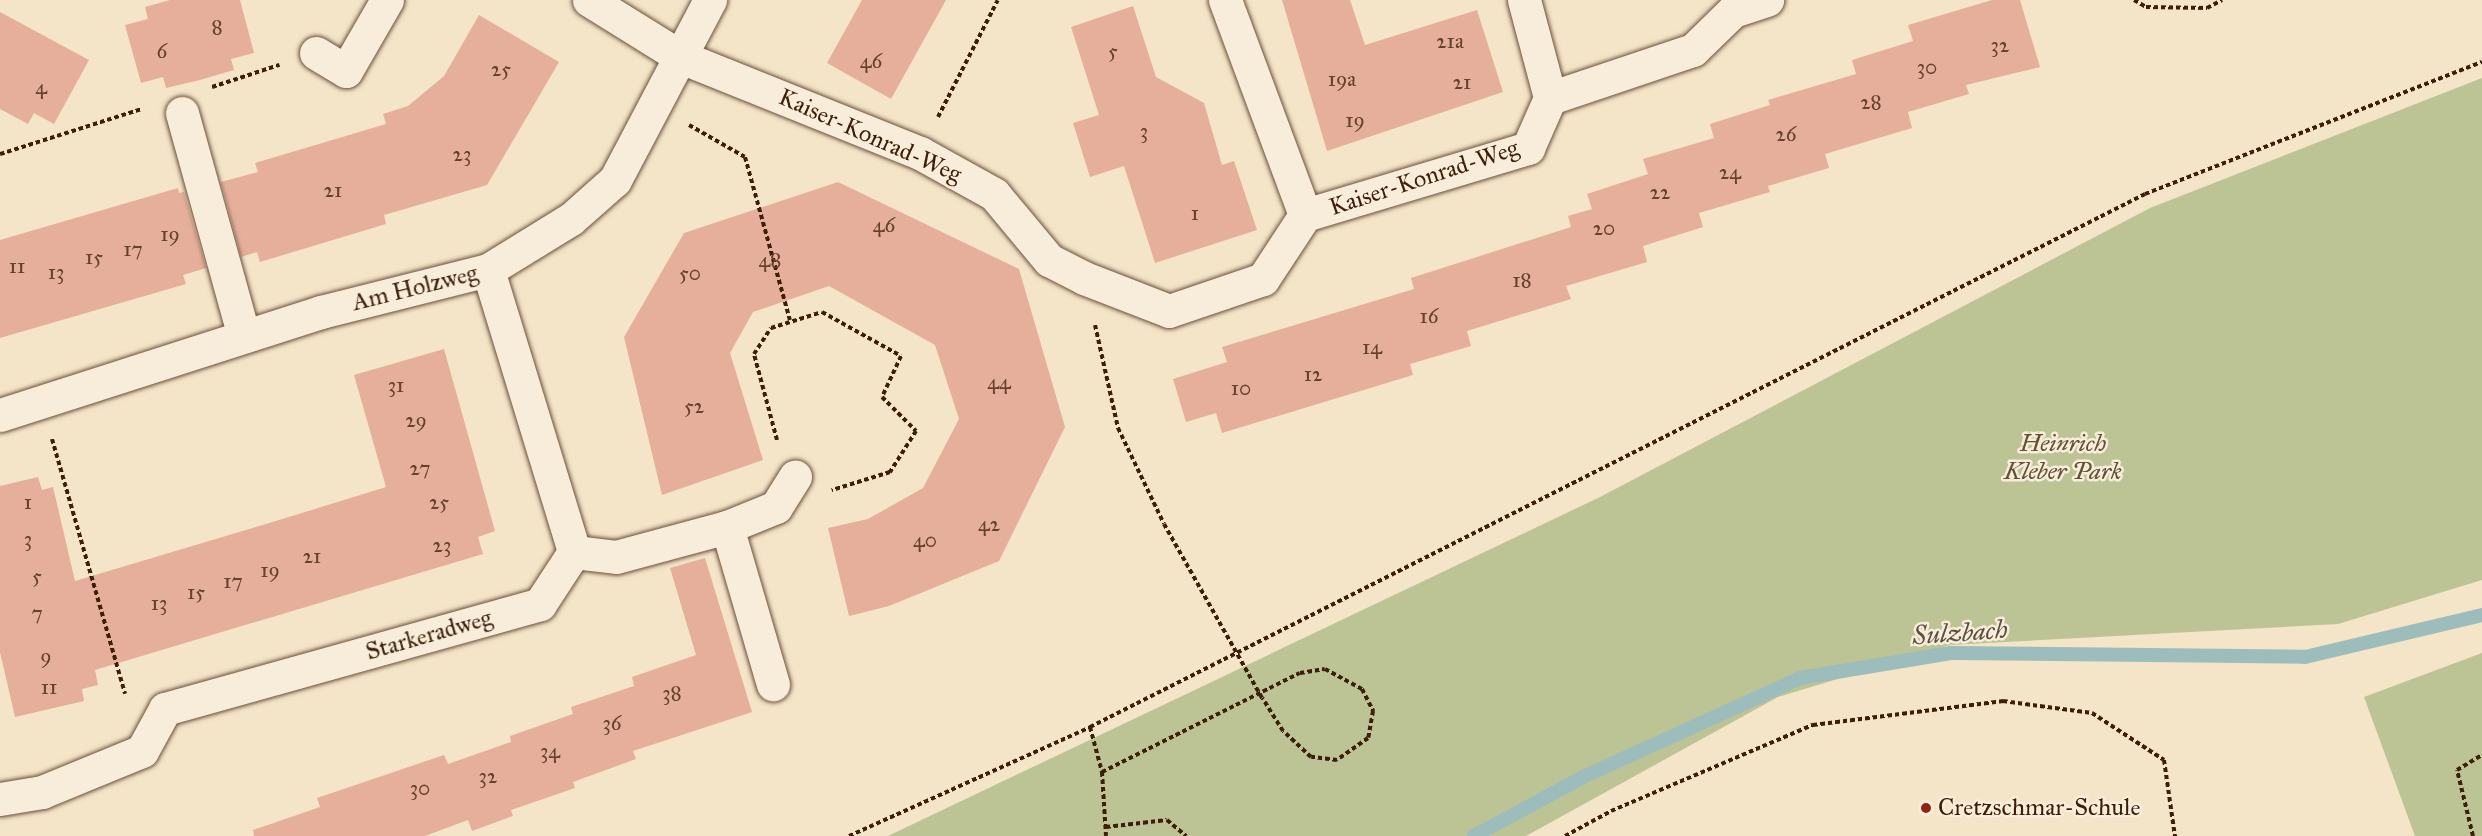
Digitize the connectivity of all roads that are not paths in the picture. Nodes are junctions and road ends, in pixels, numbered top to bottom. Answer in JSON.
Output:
{"nodes":[{"id":1,"x":387,"y":0,"type":"edge"},
{"id":2,"x":589,"y":0,"type":"edge"},
{"id":3,"x":710,"y":0,"type":"edge"},
{"id":4,"x":1225,"y":0,"type":"edge"},
{"id":5,"x":1524,"y":0,"type":"edge"},
{"id":6,"x":1767,"y":0,"type":"edge"},
{"id":7,"x":316,"y":53,"type":"dead end"},
{"id":8,"x":681,"y":57,"type":"junction"},
{"id":9,"x":1550,"y":98,"type":"junction"},
{"id":10,"x":182,"y":113,"type":"dead end"},
{"id":11,"x":1305,"y":215,"type":"junction"},
{"id":12,"x":488,"y":270,"type":"junction"},
{"id":13,"x":244,"y":336,"type":"junction"},
{"id":14,"x":0,"y":415,"type":"edge"},
{"id":15,"x":795,"y":476,"type":"dead end"},
{"id":16,"x":727,"y":527,"type":"junction"},
{"id":17,"x":574,"y":552,"type":"junction"},
{"id":18,"x":773,"y":684,"type":"dead end"},
{"id":19,"x":0,"y":799,"type":"edge"}],
"edges":[{"from":1,"to":7,"type":"street"},
{"from":2,"to":8,"type":"street","name":"Kaiser-Konrad-Weg"},
{"from":3,"to":8,"type":"street","name":"Am Holzweg"},
{"from":4,"to":11,"type":"street","name":"Kaiser-Konrad-Weg"},
{"from":5,"to":9,"type":"street"},
{"from":6,"to":9,"type":"street"},
{"from":8,"to":11,"type":"street","name":"Kaiser-Konrad-Weg"},
{"from":8,"to":12,"type":"street","name":"Am Holzweg"},
{"from":9,"to":11,"type":"street","name":"Kaiser-Konrad-Weg"},
{"from":10,"to":13,"type":"street"},
{"from":12,"to":13,"type":"street","name":"Am Holzweg"},
{"from":12,"to":17,"type":"street"},
{"from":13,"to":14,"type":"street","name":"Am Holzweg"},
{"from":15,"to":16,"type":"street"},
{"from":16,"to":17,"type":"street"},
{"from":16,"to":18,"type":"street"},
{"from":17,"to":19,"type":"street","name":"Starkeradweg"}]}
